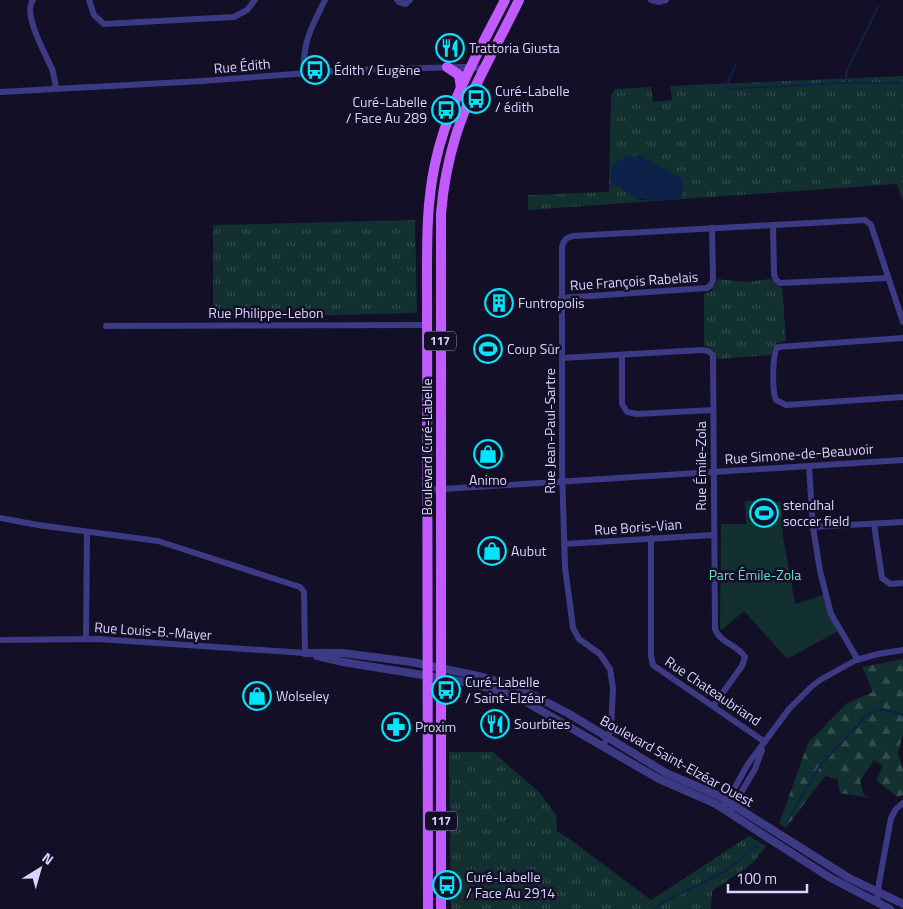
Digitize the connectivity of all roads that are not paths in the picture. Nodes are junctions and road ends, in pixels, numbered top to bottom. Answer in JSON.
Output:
{"nodes":[{"id":1,"x":33,"y":0,"type":"edge"},
{"id":2,"x":89,"y":0,"type":"edge"},
{"id":3,"x":255,"y":0,"type":"edge"},
{"id":4,"x":325,"y":0,"type":"edge"},
{"id":5,"x":397,"y":0,"type":"edge"},
{"id":6,"x":410,"y":0,"type":"edge"},
{"id":7,"x":504,"y":0,"type":"edge"},
{"id":8,"x":520,"y":0,"type":"edge"},
{"id":9,"x":651,"y":0,"type":"edge"},
{"id":10,"x":666,"y":0,"type":"edge"},
{"id":11,"x":447,"y":67,"type":"junction"},
{"id":12,"x":471,"y":67,"type":"junction"},
{"id":13,"x":485,"y":69,"type":"junction"},
{"id":14,"x":304,"y":73,"type":"junction"},
{"id":15,"x":56,"y":88,"type":"junction"},
{"id":16,"x":461,"y":89,"type":"junction"},
{"id":17,"x":0,"y":92,"type":"edge"},
{"id":18,"x":773,"y":225,"type":"junction"},
{"id":19,"x":712,"y":228,"type":"junction"},
{"id":20,"x":888,"y":278,"type":"junction"},
{"id":21,"x":561,"y":298,"type":"junction"},
{"id":22,"x":903,"y":322,"type":"edge"},
{"id":23,"x":427,"y":325,"type":"junction"},
{"id":24,"x":106,"y":326,"type":"dead end"},
{"id":25,"x":903,"y":338,"type":"edge"},
{"id":26,"x":622,"y":355,"type":"junction"},
{"id":27,"x":562,"y":358,"type":"junction"},
{"id":28,"x":903,"y":397,"type":"edge"},
{"id":29,"x":713,"y":410,"type":"junction"},
{"id":30,"x":903,"y":460,"type":"edge"},
{"id":31,"x":809,"y":466,"type":"junction"},
{"id":32,"x":713,"y":472,"type":"junction"},
{"id":33,"x":562,"y":482,"type":"junction"},
{"id":34,"x":440,"y":489,"type":"junction"},
{"id":35,"x":427,"y":490,"type":"junction"},
{"id":36,"x":0,"y":518,"type":"edge"},
{"id":37,"x":903,"y":522,"type":"edge"},
{"id":38,"x":874,"y":524,"type":"junction"},
{"id":39,"x":813,"y":527,"type":"junction"},
{"id":40,"x":87,"y":532,"type":"junction"},
{"id":41,"x":714,"y":535,"type":"junction"},
{"id":42,"x":651,"y":538,"type":"junction"},
{"id":43,"x":564,"y":544,"type":"junction"},
{"id":44,"x":903,"y":583,"type":"edge"},
{"id":45,"x":86,"y":639,"type":"junction"},
{"id":46,"x":0,"y":640,"type":"edge"},
{"id":47,"x":903,"y":650,"type":"edge"},
{"id":48,"x":305,"y":653,"type":"junction"},
{"id":49,"x":858,"y":660,"type":"junction"},
{"id":50,"x":427,"y":670,"type":"junction"},
{"id":51,"x":441,"y":672,"type":"junction"},
{"id":52,"x":713,"y":706,"type":"junction"},
{"id":53,"x":608,"y":738,"type":"junction"},
{"id":54,"x":765,"y":742,"type":"junction"},
{"id":55,"x":603,"y":746,"type":"junction"},
{"id":56,"x":903,"y":802,"type":"edge"},
{"id":57,"x":731,"y":803,"type":"junction"},
{"id":58,"x":726,"y":811,"type":"junction"},
{"id":59,"x":878,"y":893,"type":"junction"},
{"id":60,"x":877,"y":903,"type":"junction"},
{"id":61,"x":903,"y":904,"type":"edge"},
{"id":62,"x":428,"y":909,"type":"edge"},
{"id":63,"x":441,"y":909,"type":"edge"},
{"id":64,"x":890,"y":909,"type":"edge"}],
"edges":[{"from":1,"to":15,"type":"street"},
{"from":2,"to":3,"type":"street"},
{"from":4,"to":14,"type":"street"},
{"from":5,"to":6,"type":"street"},
{"from":7,"to":12,"type":"main road","name":"Boulevard Curé-Labelle","number":"117"},
{"from":8,"to":13,"type":"main road","name":"Boulevard Curé-Labelle","number":"117"},
{"from":9,"to":10,"type":"street"},
{"from":11,"to":12,"type":"street","name":"Rue Édith"},
{"from":11,"to":14,"type":"street","name":"Rue Édith"},
{"from":11,"to":16,"type":"main road"},
{"from":12,"to":13,"type":"street","name":"Rue Édith"},
{"from":12,"to":16,"type":"main road","name":"Boulevard Curé-Labelle","number":"117"},
{"from":13,"to":34,"type":"main road","name":"Boulevard Curé-Labelle","number":"117"},
{"from":14,"to":15,"type":"street","name":"Rue Édith"},
{"from":15,"to":17,"type":"street","name":"Rue Édith"},
{"from":16,"to":23,"type":"main road","name":"Boulevard Curé-Labelle","number":"117"},
{"from":18,"to":19,"type":"street","name":"Rue Jean-Paul-Sartre"},
{"from":18,"to":20,"type":"street","name":"Rue Jean-Paul-Sartre"},
{"from":18,"to":20,"type":"street"},
{"from":19,"to":21,"type":"street","name":"Rue Jean-Paul-Sartre"},
{"from":19,"to":21,"type":"street","name":"Rue François Rabelais"},
{"from":20,"to":22,"type":"street","name":"Rue Jean-Paul-Sartre"},
{"from":21,"to":27,"type":"street","name":"Rue Jean-Paul-Sartre"},
{"from":23,"to":24,"type":"street","name":"Rue Philippe-Lebon"},
{"from":23,"to":35,"type":"main road","name":"Boulevard Curé-Labelle","number":"117"},
{"from":25,"to":28,"type":"street"},
{"from":26,"to":27,"type":"street","name":"Rue Émile-Zola"},
{"from":26,"to":29,"type":"street"},
{"from":26,"to":29,"type":"street","name":"Rue Émile-Zola"},
{"from":27,"to":33,"type":"street","name":"Rue Jean-Paul-Sartre"},
{"from":29,"to":32,"type":"street","name":"Rue Émile-Zola"},
{"from":30,"to":31,"type":"street","name":"Rue Simone-de-Beauvoir"},
{"from":31,"to":32,"type":"street","name":"Rue Simone-de-Beauvoir"},
{"from":31,"to":39,"type":"street"},
{"from":32,"to":33,"type":"street","name":"Rue Simone-de-Beauvoir"},
{"from":32,"to":41,"type":"street","name":"Rue Émile-Zola"},
{"from":33,"to":34,"type":"street","name":"Rue Simone-de-Beauvoir"},
{"from":33,"to":43,"type":"street","name":"Rue Jean-Paul-Sartre"},
{"from":34,"to":35,"type":"street","name":"Rue Simone-de-Beauvoir"},
{"from":34,"to":51,"type":"main road","name":"Boulevard Curé-Labelle","number":"117"},
{"from":35,"to":50,"type":"main road","name":"Boulevard Curé-Labelle","number":"117"},
{"from":36,"to":40,"type":"street"},
{"from":37,"to":38,"type":"street"},
{"from":38,"to":39,"type":"street"},
{"from":38,"to":44,"type":"street"},
{"from":39,"to":49,"type":"street"},
{"from":40,"to":45,"type":"street"},
{"from":40,"to":48,"type":"street"},
{"from":41,"to":42,"type":"street","name":"Rue Boris-Vian"},
{"from":41,"to":52,"type":"street","name":"Rue Émile-Zola"},
{"from":42,"to":43,"type":"street","name":"Rue Boris-Vian"},
{"from":42,"to":52,"type":"street","name":"Rue Chateaubriand"},
{"from":43,"to":53,"type":"street","name":"Rue Jean-Paul-Sartre"},
{"from":45,"to":46,"type":"street","name":"Rue Louis-B.-Mayer"},
{"from":45,"to":48,"type":"street","name":"Rue Louis-B.-Mayer"},
{"from":47,"to":49,"type":"street"},
{"from":48,"to":50,"type":"street","name":"Rue Louis-B.-Mayer"},
{"from":49,"to":54,"type":"street"},
{"from":50,"to":51,"type":"street","name":"Boulevard Saint-Elzéar Ouest"},
{"from":50,"to":62,"type":"main road","name":"Boulevard Curé-Labelle","number":"117"},
{"from":51,"to":53,"type":"street","name":"Boulevard Saint-Elzéar Ouest"},
{"from":51,"to":55,"type":"street","name":"Boulevard Saint-Elzéar Ouest"},
{"from":51,"to":63,"type":"main road","name":"Boulevard Curé-Labelle","number":"117"},
{"from":52,"to":54,"type":"street","name":"Rue Chateaubriand"},
{"from":53,"to":55,"type":"street","name":"Rue Jean-Paul-Sartre"},
{"from":53,"to":57,"type":"street","name":"Boulevard Saint-Elzéar Ouest"},
{"from":54,"to":57,"type":"street"},
{"from":55,"to":58,"type":"street","name":"Boulevard Saint-Elzéar Ouest"},
{"from":56,"to":59,"type":"street"},
{"from":57,"to":58,"type":"street"},
{"from":57,"to":59,"type":"street","name":"Boulevard Saint-Elzéar Ouest"},
{"from":58,"to":60,"type":"street","name":"Boulevard Saint-Elzéar Ouest"},
{"from":59,"to":60,"type":"street"},
{"from":59,"to":61,"type":"street","name":"Boulevard Saint-Elzéar Ouest"},
{"from":60,"to":64,"type":"street","name":"Boulevard Saint-Elzéar Ouest"}]}
